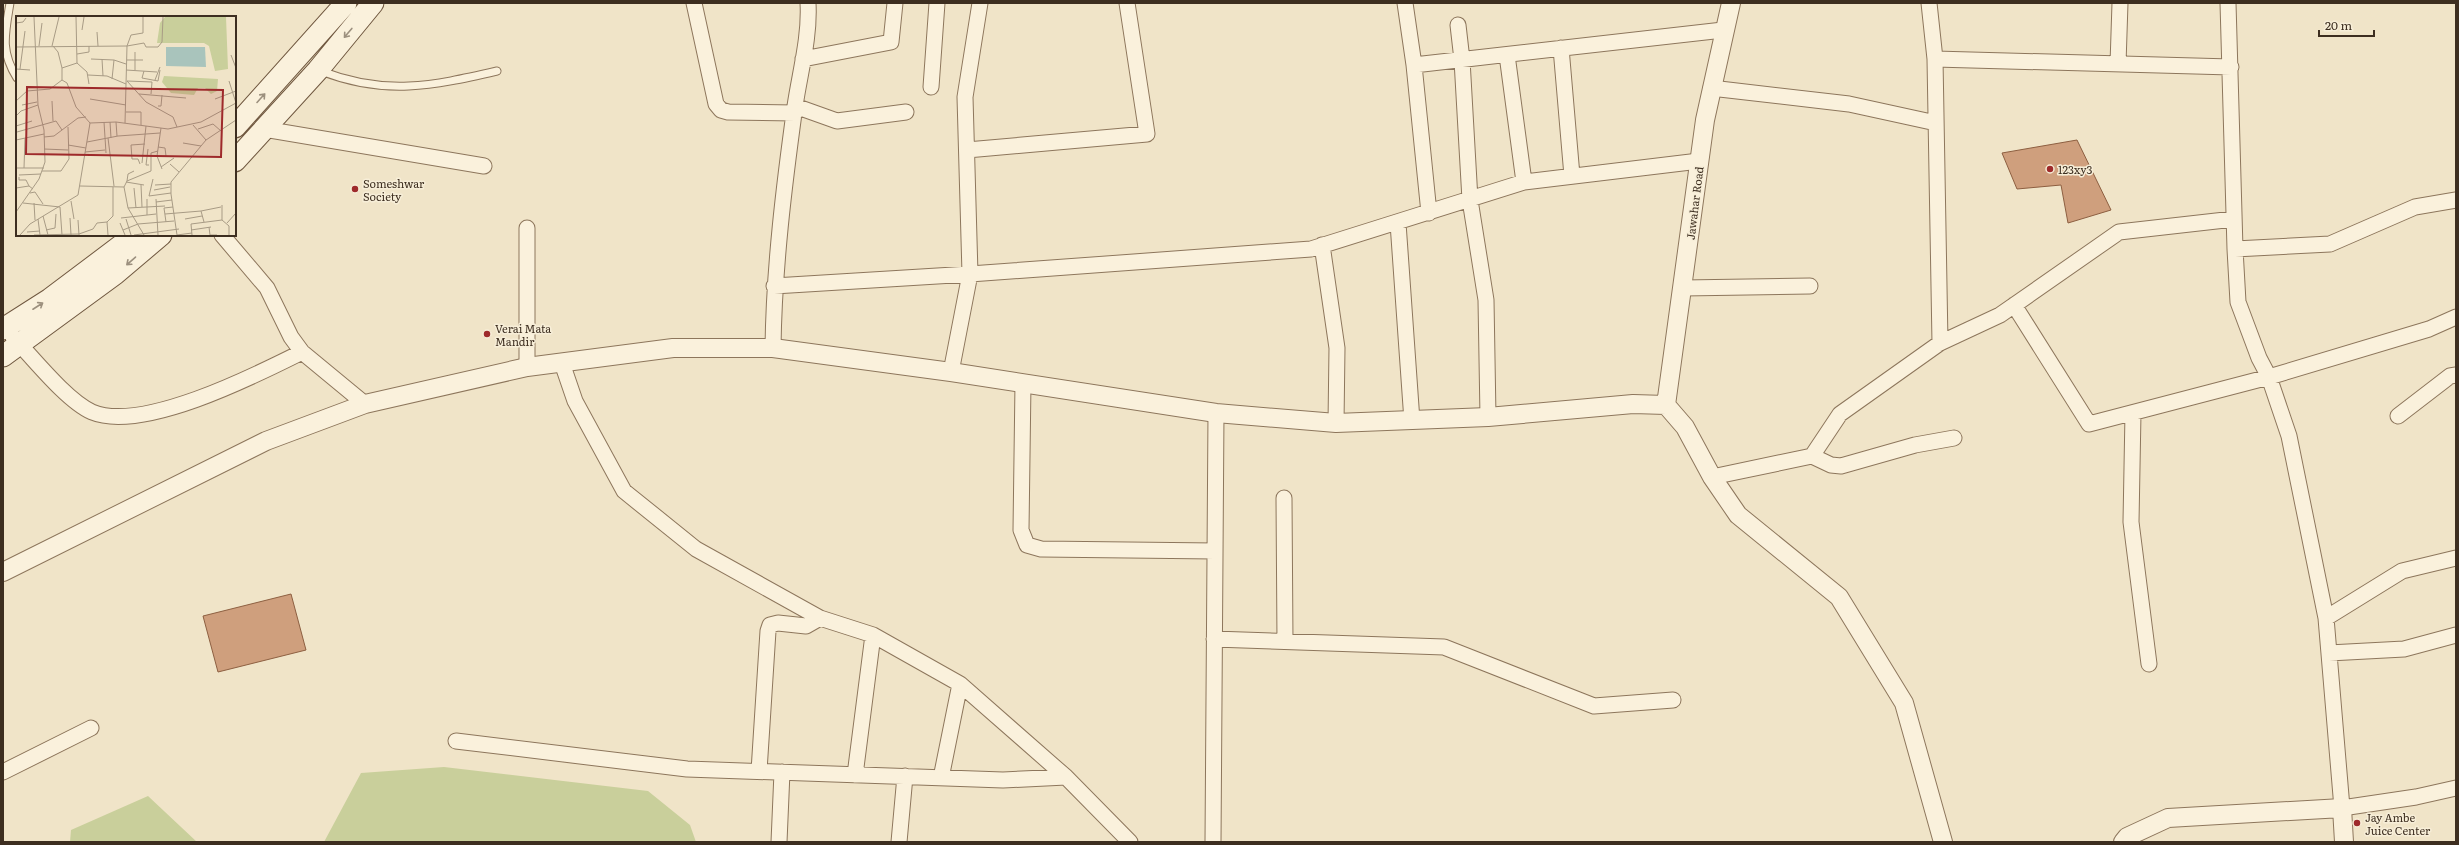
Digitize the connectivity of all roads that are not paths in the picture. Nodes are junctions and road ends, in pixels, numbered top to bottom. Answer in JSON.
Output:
{"nodes":[{"id":1,"x":10,"y":3,"type":"edge"},
{"id":2,"x":346,"y":3,"type":"edge"},
{"id":3,"x":373,"y":3,"type":"edge"},
{"id":4,"x":694,"y":3,"type":"edge"},
{"id":5,"x":808,"y":3,"type":"edge"},
{"id":6,"x":894,"y":3,"type":"edge"},
{"id":7,"x":937,"y":3,"type":"edge"},
{"id":8,"x":980,"y":3,"type":"edge"},
{"id":9,"x":1127,"y":3,"type":"edge"},
{"id":10,"x":1405,"y":3,"type":"edge"},
{"id":11,"x":1731,"y":3,"type":"edge"},
{"id":12,"x":1929,"y":3,"type":"edge"},
{"id":13,"x":2120,"y":3,"type":"edge"},
{"id":14,"x":2228,"y":3,"type":"edge"},
{"id":15,"x":1458,"y":25,"type":"dead end"},
{"id":16,"x":1723,"y":30,"type":"junction"},
{"id":17,"x":1561,"y":48,"type":"junction"},
{"id":18,"x":1507,"y":55,"type":"junction"},
{"id":19,"x":803,"y":59,"type":"junction"},
{"id":20,"x":1935,"y":59,"type":"junction"},
{"id":21,"x":1462,"y":60,"type":"junction"},
{"id":22,"x":2118,"y":64,"type":"junction"},
{"id":23,"x":1414,"y":66,"type":"junction"},
{"id":24,"x":2231,"y":67,"type":"junction"},
{"id":25,"x":318,"y":70,"type":"junction"},
{"id":26,"x":497,"y":71,"type":"dead end"},
{"id":27,"x":16,"y":77,"type":"edge"},
{"id":28,"x":931,"y":87,"type":"dead end"},
{"id":29,"x":1710,"y":88,"type":"junction"},
{"id":30,"x":795,"y":110,"type":"junction"},
{"id":31,"x":906,"y":112,"type":"dead end"},
{"id":32,"x":1936,"y":123,"type":"junction"},
{"id":33,"x":236,"y":126,"type":"edge"},
{"id":34,"x":264,"y":129,"type":"junction"},
{"id":35,"x":967,"y":150,"type":"junction"},
{"id":36,"x":236,"y":160,"type":"edge"},
{"id":37,"x":1699,"y":161,"type":"junction"},
{"id":38,"x":484,"y":166,"type":"dead end"},
{"id":39,"x":1572,"y":176,"type":"junction"},
{"id":40,"x":1524,"y":182,"type":"junction"},
{"id":41,"x":1470,"y":200,"type":"junction"},
{"id":42,"x":2456,"y":200,"type":"edge"},
{"id":43,"x":1429,"y":213,"type":"junction"},
{"id":44,"x":2234,"y":219,"type":"junction"},
{"id":45,"x":1398,"y":223,"type":"junction"},
{"id":46,"x":527,"y":228,"type":"dead end"},
{"id":47,"x":223,"y":236,"type":"edge"},
{"id":48,"x":146,"y":238,"type":"edge"},
{"id":49,"x":1322,"y":245,"type":"junction"},
{"id":50,"x":2235,"y":249,"type":"junction"},
{"id":51,"x":970,"y":274,"type":"junction"},
{"id":52,"x":774,"y":286,"type":"junction"},
{"id":53,"x":1810,"y":286,"type":"dead end"},
{"id":54,"x":1683,"y":288,"type":"junction"},
{"id":55,"x":2014,"y":305,"type":"junction"},
{"id":56,"x":2456,"y":317,"type":"edge"},
{"id":57,"x":4,"y":328,"type":"edge"},
{"id":58,"x":1940,"y":343,"type":"junction"},
{"id":59,"x":20,"y":344,"type":"junction"},
{"id":60,"x":773,"y":348,"type":"junction"},
{"id":61,"x":302,"y":352,"type":"junction"},
{"id":62,"x":3,"y":356,"type":"edge"},
{"id":63,"x":562,"y":363,"type":"junction"},
{"id":64,"x":527,"y":367,"type":"junction"},
{"id":65,"x":951,"y":372,"type":"junction"},
{"id":66,"x":2456,"y":375,"type":"edge"},
{"id":67,"x":2269,"y":377,"type":"junction"},
{"id":68,"x":1023,"y":383,"type":"junction"},
{"id":69,"x":365,"y":404,"type":"junction"},
{"id":70,"x":1666,"y":404,"type":"junction"},
{"id":71,"x":1216,"y":413,"type":"junction"},
{"id":72,"x":2134,"y":413,"type":"junction"},
{"id":73,"x":2398,"y":416,"type":"dead end"},
{"id":74,"x":1488,"y":417,"type":"junction"},
{"id":75,"x":1412,"y":421,"type":"junction"},
{"id":76,"x":1336,"y":424,"type":"junction"},
{"id":77,"x":1954,"y":438,"type":"dead end"},
{"id":78,"x":1812,"y":456,"type":"junction"},
{"id":79,"x":1712,"y":477,"type":"junction"},
{"id":80,"x":1284,"y":498,"type":"dead end"},
{"id":81,"x":1215,"y":551,"type":"junction"},
{"id":82,"x":2456,"y":558,"type":"edge"},
{"id":83,"x":3,"y":572,"type":"edge"},
{"id":84,"x":820,"y":618,"type":"junction"},
{"id":85,"x":2326,"y":618,"type":"junction"},
{"id":86,"x":873,"y":635,"type":"junction"},
{"id":87,"x":2456,"y":635,"type":"edge"},
{"id":88,"x":1214,"y":639,"type":"junction"},
{"id":89,"x":1285,"y":641,"type":"junction"},
{"id":90,"x":2329,"y":653,"type":"junction"},
{"id":91,"x":2149,"y":664,"type":"dead end"},
{"id":92,"x":960,"y":684,"type":"junction"},
{"id":93,"x":1673,"y":700,"type":"dead end"},
{"id":94,"x":91,"y":728,"type":"dead end"},
{"id":95,"x":456,"y":741,"type":"dead end"},
{"id":96,"x":760,"y":771,"type":"junction"},
{"id":97,"x":3,"y":772,"type":"edge"},
{"id":98,"x":782,"y":772,"type":"junction"},
{"id":99,"x":855,"y":775,"type":"junction"},
{"id":100,"x":905,"y":776,"type":"junction"},
{"id":101,"x":1066,"y":777,"type":"junction"},
{"id":102,"x":941,"y":778,"type":"junction"},
{"id":103,"x":2456,"y":788,"type":"edge"},
{"id":104,"x":2342,"y":808,"type":"junction"},
{"id":105,"x":779,"y":842,"type":"edge"},
{"id":106,"x":900,"y":842,"type":"edge"},
{"id":107,"x":1130,"y":842,"type":"edge"},
{"id":108,"x":1213,"y":842,"type":"edge"},
{"id":109,"x":1943,"y":842,"type":"edge"},
{"id":110,"x":2123,"y":842,"type":"edge"},
{"id":111,"x":2344,"y":842,"type":"edge"}],
"edges":[{"from":1,"to":27,"type":"lane"},
{"from":33,"to":2,"type":"main road","one_way":true},
{"from":3,"to":25,"type":"main road","one_way":true},
{"from":4,"to":30,"type":"street"},
{"from":5,"to":19,"type":"street"},
{"from":6,"to":19,"type":"street"},
{"from":7,"to":28,"type":"street"},
{"from":8,"to":35,"type":"street"},
{"from":9,"to":35,"type":"street"},
{"from":10,"to":23,"type":"street"},
{"from":11,"to":16,"type":"street","name":"Jawahar Road"},
{"from":12,"to":20,"type":"street"},
{"from":13,"to":22,"type":"street"},
{"from":14,"to":24,"type":"street"},
{"from":15,"to":21,"type":"street"},
{"from":16,"to":17,"type":"street"},
{"from":16,"to":29,"type":"street","name":"Jawahar Road"},
{"from":17,"to":18,"type":"street"},
{"from":17,"to":39,"type":"street"},
{"from":18,"to":21,"type":"street"},
{"from":18,"to":40,"type":"street"},
{"from":19,"to":30,"type":"street"},
{"from":20,"to":22,"type":"street"},
{"from":20,"to":32,"type":"street"},
{"from":21,"to":23,"type":"street"},
{"from":21,"to":41,"type":"street"},
{"from":22,"to":24,"type":"street"},
{"from":23,"to":43,"type":"street"},
{"from":24,"to":44,"type":"street"},
{"from":25,"to":26,"type":"lane"},
{"from":25,"to":34,"type":"main road"},
{"from":29,"to":32,"type":"street"},
{"from":29,"to":37,"type":"street","name":"Jawahar Road"},
{"from":30,"to":31,"type":"street"},
{"from":30,"to":52,"type":"street"},
{"from":32,"to":58,"type":"street"},
{"from":34,"to":36,"type":"main road"},
{"from":34,"to":38,"type":"street"},
{"from":35,"to":51,"type":"street"},
{"from":37,"to":39,"type":"street"},
{"from":37,"to":54,"type":"street","name":"Jawahar Road"},
{"from":39,"to":40,"type":"street"},
{"from":40,"to":41,"type":"street"},
{"from":41,"to":43,"type":"street"},
{"from":41,"to":74,"type":"street"},
{"from":42,"to":50,"type":"street"},
{"from":43,"to":45,"type":"street"},
{"from":44,"to":50,"type":"street"},
{"from":44,"to":55,"type":"street"},
{"from":45,"to":49,"type":"street"},
{"from":45,"to":75,"type":"street"},
{"from":46,"to":64,"type":"street"},
{"from":47,"to":61,"type":"street"},
{"from":57,"to":48,"type":"main road","one_way":true},
{"from":48,"to":59,"type":"main road","one_way":true},
{"from":49,"to":51,"type":"street"},
{"from":49,"to":76,"type":"street"},
{"from":50,"to":67,"type":"street"},
{"from":51,"to":52,"type":"street"},
{"from":51,"to":65,"type":"street"},
{"from":52,"to":60,"type":"street"},
{"from":53,"to":54,"type":"street"},
{"from":54,"to":70,"type":"street","name":"Jawahar Road"},
{"from":55,"to":58,"type":"street"},
{"from":55,"to":72,"type":"street"},
{"from":56,"to":67,"type":"street"},
{"from":57,"to":59,"type":"street"},
{"from":58,"to":78,"type":"street"},
{"from":59,"to":61,"type":"street"},
{"from":59,"to":62,"type":"main road"},
{"from":60,"to":63,"type":"street"},
{"from":60,"to":65,"type":"street"},
{"from":61,"to":69,"type":"street"},
{"from":63,"to":64,"type":"street"},
{"from":63,"to":84,"type":"street"},
{"from":64,"to":69,"type":"street"},
{"from":65,"to":68,"type":"street"},
{"from":66,"to":73,"type":"street"},
{"from":67,"to":72,"type":"street"},
{"from":67,"to":85,"type":"street"},
{"from":68,"to":71,"type":"street"},
{"from":68,"to":81,"type":"street"},
{"from":69,"to":83,"type":"street"},
{"from":70,"to":74,"type":"street"},
{"from":70,"to":79,"type":"street"},
{"from":71,"to":76,"type":"street"},
{"from":71,"to":81,"type":"street"},
{"from":72,"to":91,"type":"street"},
{"from":74,"to":75,"type":"street"},
{"from":75,"to":76,"type":"street"},
{"from":77,"to":78,"type":"street"},
{"from":78,"to":79,"type":"street"},
{"from":79,"to":109,"type":"street"},
{"from":80,"to":89,"type":"street"},
{"from":81,"to":88,"type":"street"},
{"from":82,"to":85,"type":"street"},
{"from":84,"to":86,"type":"street"},
{"from":84,"to":96,"type":"street"},
{"from":85,"to":90,"type":"street"},
{"from":86,"to":92,"type":"street"},
{"from":86,"to":99,"type":"street"},
{"from":87,"to":90,"type":"street"},
{"from":88,"to":89,"type":"street"},
{"from":88,"to":108,"type":"street"},
{"from":89,"to":93,"type":"street"},
{"from":90,"to":104,"type":"street"},
{"from":92,"to":101,"type":"street"},
{"from":92,"to":102,"type":"street"},
{"from":94,"to":97,"type":"street"},
{"from":95,"to":96,"type":"street"},
{"from":96,"to":98,"type":"street"},
{"from":98,"to":99,"type":"street"},
{"from":98,"to":105,"type":"street"},
{"from":99,"to":100,"type":"street"},
{"from":100,"to":102,"type":"street"},
{"from":100,"to":106,"type":"street"},
{"from":101,"to":102,"type":"street"},
{"from":101,"to":107,"type":"street"},
{"from":103,"to":104,"type":"street"},
{"from":104,"to":110,"type":"street"},
{"from":104,"to":111,"type":"street"}]}
